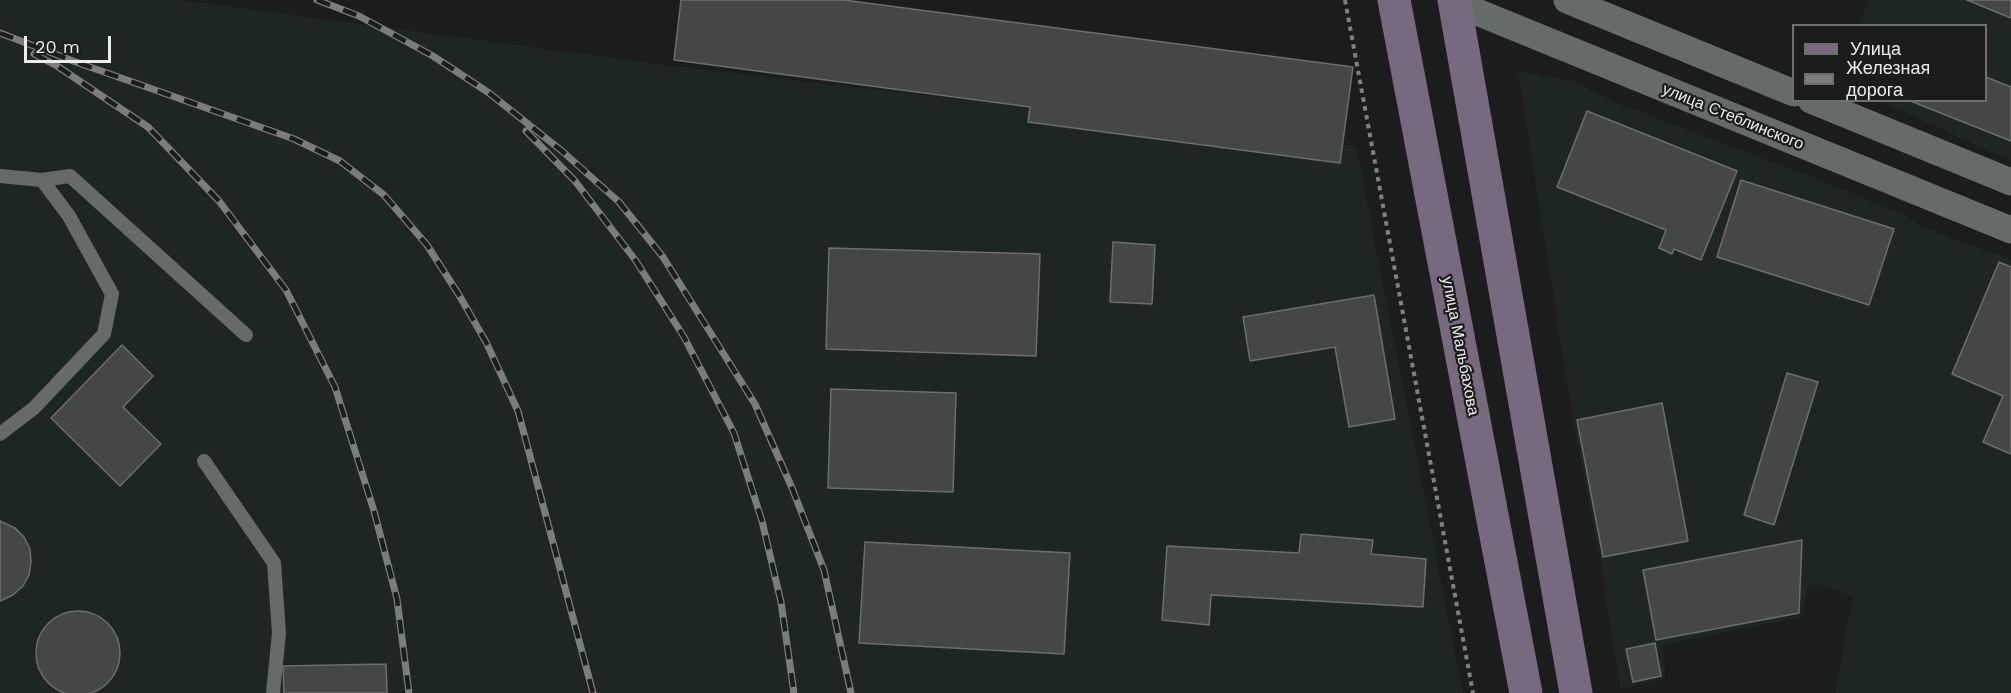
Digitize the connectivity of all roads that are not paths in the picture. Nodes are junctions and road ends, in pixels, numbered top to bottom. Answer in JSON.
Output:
{"nodes":[{"id":1,"x":1394,"y":0,"type":"edge"},
{"id":2,"x":1566,"y":0,"type":"edge"},
{"id":3,"x":1455,"y":2,"type":"edge"},
{"id":4,"x":1792,"y":92,"type":"edge"},
{"id":5,"x":1816,"y":102,"type":"edge"},
{"id":6,"x":0,"y":176,"type":"edge"},
{"id":7,"x":42,"y":180,"type":"junction"},
{"id":8,"x":2011,"y":182,"type":"edge"},
{"id":9,"x":2011,"y":230,"type":"edge"},
{"id":10,"x":246,"y":335,"type":"dead end"},
{"id":11,"x":0,"y":434,"type":"edge"},
{"id":12,"x":204,"y":461,"type":"dead end"},
{"id":13,"x":273,"y":693,"type":"edge"},
{"id":14,"x":1526,"y":693,"type":"edge"},
{"id":15,"x":1576,"y":693,"type":"edge"}],
"edges":[{"from":1,"to":14,"type":"main road","name":"улица Мальбахова"},
{"from":2,"to":4,"type":"street"},
{"from":3,"to":9,"type":"street","name":"улица Стеблинского"},
{"from":3,"to":15,"type":"main road"},
{"from":5,"to":8,"type":"street"},
{"from":6,"to":7,"type":"lane"},
{"from":7,"to":10,"type":"lane"},
{"from":7,"to":11,"type":"lane"},
{"from":12,"to":13,"type":"lane"}]}
